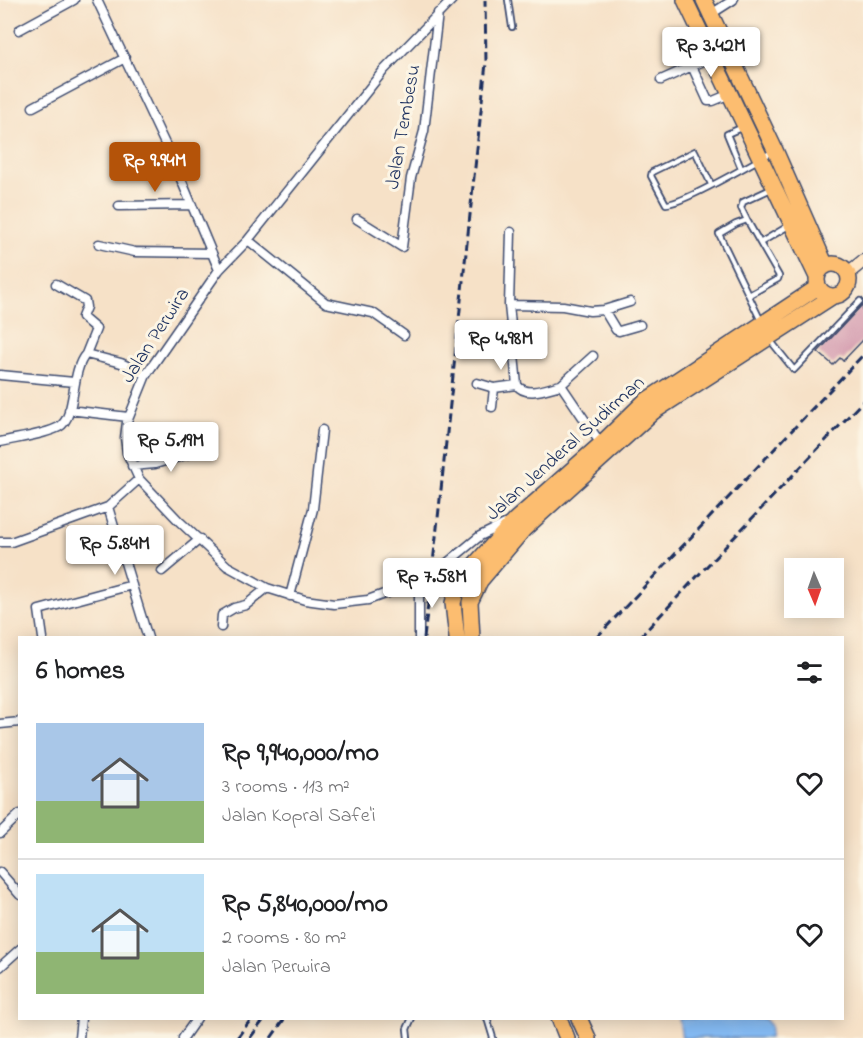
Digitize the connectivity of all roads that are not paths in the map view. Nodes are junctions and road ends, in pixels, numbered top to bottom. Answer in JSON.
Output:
{"nodes":[{"id":1,"x":74,"y":0,"type":"edge"},
{"id":2,"x":97,"y":0,"type":"edge"},
{"id":3,"x":452,"y":0,"type":"edge"},
{"id":4,"x":508,"y":0,"type":"edge"},
{"id":5,"x":685,"y":0,"type":"edge"},
{"id":6,"x":704,"y":0,"type":"edge"},
{"id":7,"x":733,"y":0,"type":"edge"},
{"id":8,"x":438,"y":13,"type":"junction"},
{"id":9,"x":711,"y":14,"type":"junction"},
{"id":10,"x":697,"y":23,"type":"junction"},
{"id":11,"x":512,"y":27,"type":"dead end"},
{"id":12,"x":19,"y":30,"type":"dead end"},
{"id":13,"x":712,"y":57,"type":"junction"},
{"id":14,"x":125,"y":58,"type":"junction"},
{"id":15,"x":692,"y":66,"type":"junction"},
{"id":16,"x":661,"y":80,"type":"dead end"},
{"id":17,"x":730,"y":94,"type":"junction"},
{"id":18,"x":33,"y":107,"type":"dead end"},
{"id":19,"x":746,"y":126,"type":"junction"},
{"id":20,"x":775,"y":150,"type":"junction"},
{"id":21,"x":761,"y":158,"type":"junction"},
{"id":22,"x":741,"y":168,"type":"junction"},
{"id":23,"x":711,"y":184,"type":"junction"},
{"id":24,"x":775,"y":187,"type":"junction"},
{"id":25,"x":192,"y":205,"type":"junction"},
{"id":26,"x":119,"y":206,"type":"dead end"},
{"id":27,"x":357,"y":219,"type":"dead end"},
{"id":28,"x":747,"y":220,"type":"junction"},
{"id":29,"x":793,"y":223,"type":"junction"},
{"id":30,"x":511,"y":232,"type":"dead end"},
{"id":31,"x":248,"y":240,"type":"junction"},
{"id":32,"x":760,"y":243,"type":"junction"},
{"id":33,"x":99,"y":244,"type":"dead end"},
{"id":34,"x":212,"y":253,"type":"junction"},
{"id":35,"x":863,"y":261,"type":"edge"},
{"id":36,"x":219,"y":270,"type":"junction"},
{"id":37,"x":848,"y":274,"type":"junction"},
{"id":38,"x":820,"y":276,"type":"junction"},
{"id":39,"x":57,"y":284,"type":"dead end"},
{"id":40,"x":749,"y":295,"type":"junction"},
{"id":41,"x":833,"y":296,"type":"junction"},
{"id":42,"x":860,"y":301,"type":"dead end"},
{"id":43,"x":630,"y":302,"type":"dead end"},
{"id":44,"x":509,"y":305,"type":"junction"},
{"id":45,"x":604,"y":310,"type":"junction"},
{"id":46,"x":640,"y":325,"type":"dead end"},
{"id":47,"x":766,"y":332,"type":"junction"},
{"id":48,"x":404,"y":335,"type":"dead end"},
{"id":49,"x":86,"y":354,"type":"junction"},
{"id":50,"x":593,"y":356,"type":"dead end"},
{"id":51,"x":0,"y":375,"type":"edge"},
{"id":52,"x":146,"y":375,"type":"junction"},
{"id":53,"x":74,"y":382,"type":"junction"},
{"id":54,"x":477,"y":383,"type":"dead end"},
{"id":55,"x":517,"y":385,"type":"junction"},
{"id":56,"x":561,"y":385,"type":"junction"},
{"id":57,"x":494,"y":388,"type":"junction"},
{"id":58,"x":492,"y":407,"type":"dead end"},
{"id":59,"x":69,"y":410,"type":"junction"},
{"id":60,"x":128,"y":417,"type":"junction"},
{"id":61,"x":322,"y":430,"type":"dead end"},
{"id":62,"x":0,"y":442,"type":"edge"},
{"id":63,"x":601,"y":444,"type":"junction"},
{"id":64,"x":205,"y":448,"type":"dead end"},
{"id":65,"x":132,"y":466,"type":"junction"},
{"id":66,"x":139,"y":478,"type":"junction"},
{"id":67,"x":108,"y":507,"type":"junction"},
{"id":68,"x":519,"y":524,"type":"junction"},
{"id":69,"x":200,"y":539,"type":"junction"},
{"id":70,"x":0,"y":542,"type":"edge"},
{"id":71,"x":162,"y":571,"type":"dead end"},
{"id":72,"x":419,"y":581,"type":"junction"},
{"id":73,"x":132,"y":585,"type":"junction"},
{"id":74,"x":267,"y":588,"type":"junction"},
{"id":75,"x":290,"y":596,"type":"junction"},
{"id":76,"x":221,"y":627,"type":"dead end"},
{"id":77,"x":43,"y":636,"type":"edge"},
{"id":78,"x":146,"y":636,"type":"edge"},
{"id":79,"x":419,"y":636,"type":"edge"},
{"id":80,"x":457,"y":636,"type":"edge"},
{"id":81,"x":472,"y":636,"type":"edge"},
{"id":82,"x":18,"y":722,"type":"edge"},
{"id":83,"x":0,"y":724,"type":"edge"},
{"id":84,"x":18,"y":816,"type":"edge"},
{"id":85,"x":0,"y":833,"type":"edge"},
{"id":86,"x":0,"y":873,"type":"edge"},
{"id":87,"x":18,"y":893,"type":"edge"},
{"id":88,"x":18,"y":951,"type":"edge"},
{"id":89,"x":0,"y":967,"type":"edge"},
{"id":90,"x":81,"y":1020,"type":"edge"},
{"id":91,"x":196,"y":1020,"type":"edge"},
{"id":92,"x":411,"y":1020,"type":"edge"},
{"id":93,"x":488,"y":1020,"type":"edge"},
{"id":94,"x":560,"y":1020,"type":"edge"},
{"id":95,"x":580,"y":1020,"type":"edge"},
{"id":96,"x":79,"y":1038,"type":"edge"},
{"id":97,"x":183,"y":1038,"type":"edge"},
{"id":98,"x":408,"y":1038,"type":"edge"},
{"id":99,"x":493,"y":1038,"type":"edge"},
{"id":100,"x":567,"y":1038,"type":"edge"},
{"id":101,"x":588,"y":1038,"type":"edge"}],
"edges":[{"from":1,"to":12,"type":"street"},
{"from":2,"to":14,"type":"street"},
{"from":3,"to":8,"type":"street","name":"Jalan Perwira"},
{"from":4,"to":11,"type":"lane"},
{"from":5,"to":10,"type":"highway"},
{"from":6,"to":9,"type":"highway"},
{"from":7,"to":9,"type":"street"},
{"from":8,"to":27,"type":"street","name":"Jalan Tembesu"},
{"from":8,"to":31,"type":"street","name":"Jalan Perwira"},
{"from":9,"to":10,"type":"street"},
{"from":9,"to":20,"type":"highway"},
{"from":10,"to":13,"type":"highway"},
{"from":13,"to":15,"type":"street"},
{"from":13,"to":17,"type":"highway"},
{"from":14,"to":18,"type":"street"},
{"from":14,"to":25,"type":"street"},
{"from":15,"to":16,"type":"street"},
{"from":15,"to":17,"type":"street"},
{"from":17,"to":19,"type":"highway"},
{"from":19,"to":21,"type":"highway"},
{"from":19,"to":22,"type":"lane"},
{"from":20,"to":21,"type":"lane"},
{"from":20,"to":38,"type":"highway"},
{"from":21,"to":22,"type":"lane"},
{"from":21,"to":24,"type":"highway"},
{"from":22,"to":23,"type":"lane"},
{"from":23,"to":23,"type":"lane"},
{"from":24,"to":28,"type":"lane"},
{"from":24,"to":29,"type":"highway"},
{"from":25,"to":26,"type":"street"},
{"from":25,"to":34,"type":"street"},
{"from":28,"to":32,"type":"lane"},
{"from":28,"to":40,"type":"lane"},
{"from":29,"to":32,"type":"lane"},
{"from":29,"to":38,"type":"highway"},
{"from":30,"to":44,"type":"street"},
{"from":31,"to":36,"type":"street","name":"Jalan Perwira"},
{"from":31,"to":48,"type":"street"},
{"from":32,"to":40,"type":"lane"},
{"from":33,"to":34,"type":"street"},
{"from":34,"to":36,"type":"street"},
{"from":35,"to":37,"type":"main road"},
{"from":36,"to":52,"type":"street","name":"Jalan Perwira"},
{"from":37,"to":38,"type":"highway"},
{"from":37,"to":41,"type":"highway"},
{"from":38,"to":41,"type":"highway"},
{"from":38,"to":47,"type":"highway","name":"Jalan Jenderal Sudirman"},
{"from":39,"to":49,"type":"street"},
{"from":40,"to":47,"type":"lane"},
{"from":41,"to":47,"type":"highway","name":"Jalan Jenderal Sudirman"},
{"from":42,"to":47,"type":"lane"},
{"from":43,"to":45,"type":"street"},
{"from":44,"to":45,"type":"street"},
{"from":44,"to":55,"type":"street"},
{"from":45,"to":46,"type":"street"},
{"from":47,"to":63,"type":"highway","name":"Jalan Jenderal Sudirman"},
{"from":47,"to":68,"type":"highway","name":"Jalan Jenderal Sudirman"},
{"from":49,"to":52,"type":"street"},
{"from":49,"to":53,"type":"street"},
{"from":50,"to":56,"type":"street"},
{"from":51,"to":53,"type":"street"},
{"from":52,"to":60,"type":"street","name":"Jalan Perwira"},
{"from":53,"to":59,"type":"street"},
{"from":54,"to":57,"type":"street"},
{"from":55,"to":56,"type":"street"},
{"from":55,"to":57,"type":"street"},
{"from":56,"to":63,"type":"street"},
{"from":57,"to":58,"type":"street"},
{"from":59,"to":60,"type":"street"},
{"from":59,"to":62,"type":"street"},
{"from":60,"to":65,"type":"street","name":"Jalan Perwira"},
{"from":61,"to":75,"type":"street"},
{"from":63,"to":68,"type":"highway","name":"Jalan Jenderal Sudirman"},
{"from":64,"to":65,"type":"street"},
{"from":65,"to":66,"type":"street","name":"Jalan Perwira"},
{"from":66,"to":67,"type":"street"},
{"from":66,"to":69,"type":"street","name":"Jalan Perwira"},
{"from":67,"to":70,"type":"street"},
{"from":67,"to":73,"type":"street"},
{"from":68,"to":72,"type":"street","name":"Jalan Perwira"},
{"from":68,"to":80,"type":"highway","name":"Jalan Jenderal Sudirman"},
{"from":68,"to":81,"type":"highway","name":"Jalan Jenderal Sudirman"},
{"from":69,"to":71,"type":"street"},
{"from":69,"to":74,"type":"street","name":"Jalan Perwira"},
{"from":72,"to":75,"type":"street","name":"Jalan Perwira"},
{"from":72,"to":79,"type":"street"},
{"from":73,"to":77,"type":"street"},
{"from":73,"to":78,"type":"street"},
{"from":74,"to":75,"type":"street","name":"Jalan Perwira"},
{"from":74,"to":76,"type":"street"},
{"from":82,"to":83,"type":"street"},
{"from":84,"to":85,"type":"street"},
{"from":86,"to":87,"type":"street"},
{"from":88,"to":89,"type":"street"},
{"from":90,"to":96,"type":"street"},
{"from":91,"to":97,"type":"street"},
{"from":92,"to":98,"type":"lane"},
{"from":93,"to":99,"type":"lane"},
{"from":94,"to":100,"type":"highway"},
{"from":95,"to":101,"type":"highway"}]}
